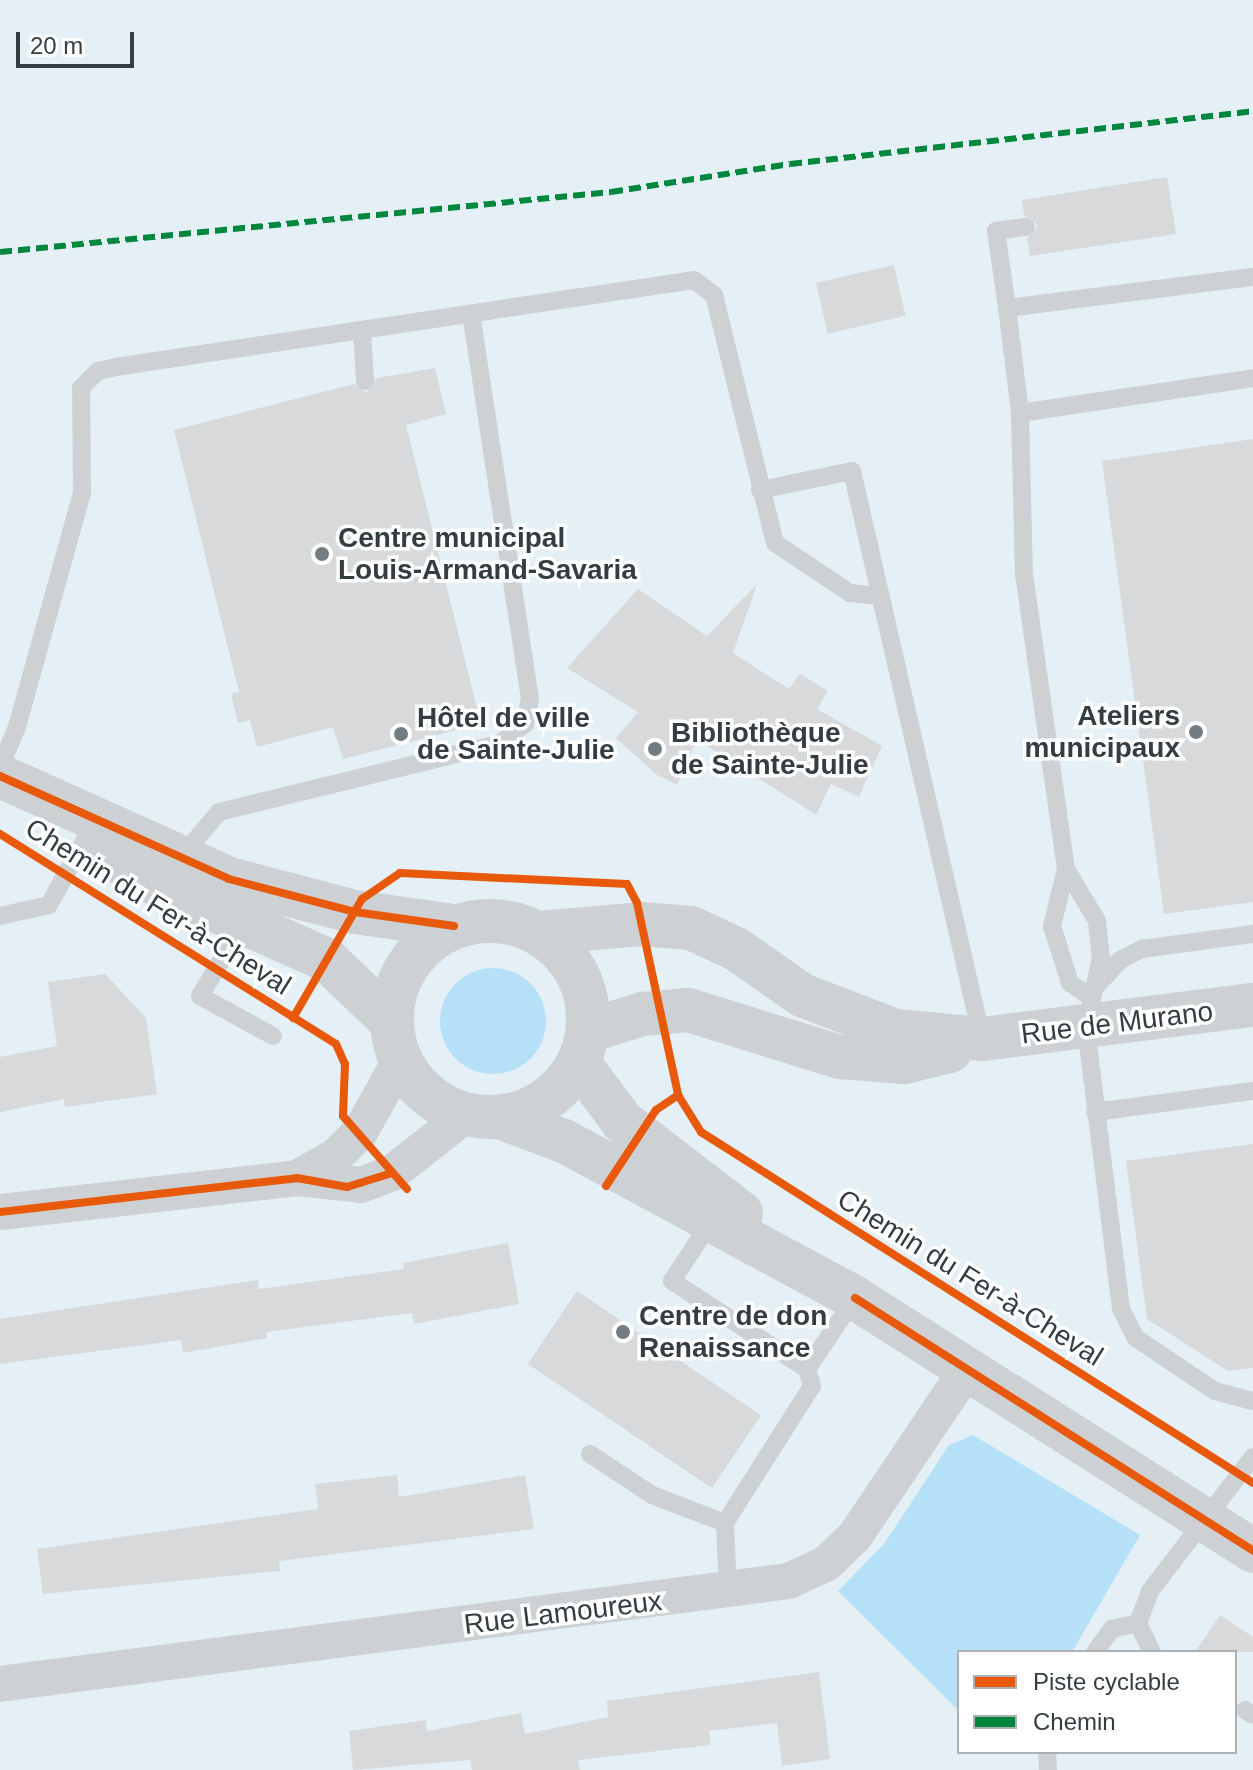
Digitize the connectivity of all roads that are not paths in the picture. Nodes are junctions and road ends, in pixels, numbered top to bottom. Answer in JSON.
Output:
{"nodes":[{"id":1,"x":1026,"y":227,"type":"dead end"},
{"id":2,"x":1253,"y":277,"type":"edge"},
{"id":3,"x":1007,"y":308,"type":"junction"},
{"id":4,"x":471,"y":314,"type":"junction"},
{"id":5,"x":362,"y":330,"type":"junction"},
{"id":6,"x":1253,"y":378,"type":"edge"},
{"id":7,"x":365,"y":381,"type":"dead end"},
{"id":8,"x":1020,"y":413,"type":"junction"},
{"id":9,"x":760,"y":490,"type":"junction"},
{"id":10,"x":881,"y":596,"type":"junction"},
{"id":11,"x":0,"y":767,"type":"edge"},
{"id":12,"x":0,"y":777,"type":"edge"},
{"id":13,"x":90,"y":830,"type":"junction"},
{"id":14,"x":1066,"y":869,"type":"junction"},
{"id":15,"x":170,"y":873,"type":"junction"},
{"id":16,"x":252,"y":906,"type":"junction"},
{"id":17,"x":0,"y":916,"type":"edge"},
{"id":18,"x":454,"y":926,"type":"junction"},
{"id":19,"x":539,"y":933,"type":"junction"},
{"id":20,"x":1253,"y":934,"type":"edge"},
{"id":21,"x":1253,"y":1005,"type":"edge"},
{"id":22,"x":1088,"y":1012,"type":"junction"},
{"id":23,"x":273,"y":1036,"type":"dead end"},
{"id":24,"x":982,"y":1039,"type":"junction"},
{"id":25,"x":395,"y":1041,"type":"junction"},
{"id":26,"x":583,"y":1047,"type":"junction"},
{"id":27,"x":1253,"y":1091,"type":"edge"},
{"id":28,"x":1095,"y":1112,"type":"junction"},
{"id":29,"x":484,"y":1116,"type":"junction"},
{"id":30,"x":297,"y":1178,"type":"junction"},
{"id":31,"x":0,"y":1212,"type":"edge"},
{"id":32,"x":717,"y":1212,"type":"junction"},
{"id":33,"x":855,"y":1298,"type":"junction"},
{"id":34,"x":968,"y":1368,"type":"junction"},
{"id":35,"x":807,"y":1369,"type":"junction"},
{"id":36,"x":1253,"y":1401,"type":"edge"},
{"id":37,"x":590,"y":1454,"type":"dead end"},
{"id":38,"x":1253,"y":1457,"type":"edge"},
{"id":39,"x":1208,"y":1522,"type":"junction"},
{"id":40,"x":725,"y":1523,"type":"junction"},
{"id":41,"x":1253,"y":1551,"type":"edge"},
{"id":42,"x":728,"y":1592,"type":"junction"},
{"id":43,"x":1138,"y":1623,"type":"junction"},
{"id":44,"x":1144,"y":1649,"type":"edge"},
{"id":45,"x":1096,"y":1650,"type":"edge"},
{"id":46,"x":0,"y":1684,"type":"edge"}],
"edges":[{"from":1,"to":3,"type":"lane"},
{"from":2,"to":3,"type":"lane"},
{"from":3,"to":8,"type":"lane"},
{"from":4,"to":5,"type":"lane"},
{"from":4,"to":9,"type":"lane"},
{"from":4,"to":15,"type":"lane"},
{"from":5,"to":7,"type":"lane"},
{"from":5,"to":11,"type":"lane"},
{"from":6,"to":8,"type":"lane"},
{"from":8,"to":14,"type":"lane"},
{"from":9,"to":10,"type":"lane"},
{"from":9,"to":10,"type":"lane"},
{"from":10,"to":24,"type":"lane"},
{"from":12,"to":13,"type":"street","name":"Chemin du Fer-à-Cheval"},
{"from":13,"to":15,"type":"street","name":"Chemin du Fer-à-Cheval"},
{"from":13,"to":17,"type":"lane"},
{"from":14,"to":22,"type":"lane"},
{"from":14,"to":22,"type":"lane"},
{"from":15,"to":16,"type":"street","name":"Chemin du Fer-à-Cheval"},
{"from":16,"to":18,"type":"street","name":"Chemin du Fer-à-Cheval"},
{"from":16,"to":23,"type":"lane"},
{"from":16,"to":25,"type":"street","name":"Chemin du Fer-à-Cheval"},
{"from":18,"to":19,"type":"street"},
{"from":18,"to":25,"type":"street"},
{"from":19,"to":24,"type":"street","name":"Rue de Murano"},
{"from":19,"to":26,"type":"street"},
{"from":20,"to":22,"type":"lane"},
{"from":21,"to":22,"type":"street","name":"Rue de Murano"},
{"from":22,"to":24,"type":"street","name":"Rue de Murano"},
{"from":22,"to":28,"type":"lane"},
{"from":24,"to":26,"type":"street","name":"Rue de Murano"},
{"from":25,"to":29,"type":"street"},
{"from":25,"to":30,"type":"street"},
{"from":26,"to":29,"type":"street"},
{"from":26,"to":32,"type":"street"},
{"from":27,"to":28,"type":"lane"},
{"from":28,"to":36,"type":"lane"},
{"from":29,"to":30,"type":"street"},
{"from":29,"to":32,"type":"street"},
{"from":30,"to":31,"type":"street"},
{"from":32,"to":33,"type":"street"},
{"from":32,"to":35,"type":"lane"},
{"from":33,"to":34,"type":"street"},
{"from":33,"to":35,"type":"lane"},
{"from":34,"to":39,"type":"street"},
{"from":34,"to":42,"type":"street","name":"Rue Lamoureux"},
{"from":35,"to":40,"type":"lane"},
{"from":37,"to":40,"type":"lane"},
{"from":38,"to":39,"type":"lane"},
{"from":39,"to":41,"type":"street"},
{"from":39,"to":43,"type":"lane"},
{"from":40,"to":42,"type":"lane"},
{"from":42,"to":46,"type":"street","name":"Rue Lamoureux"},
{"from":43,"to":44,"type":"lane"},
{"from":43,"to":45,"type":"lane"}]}
